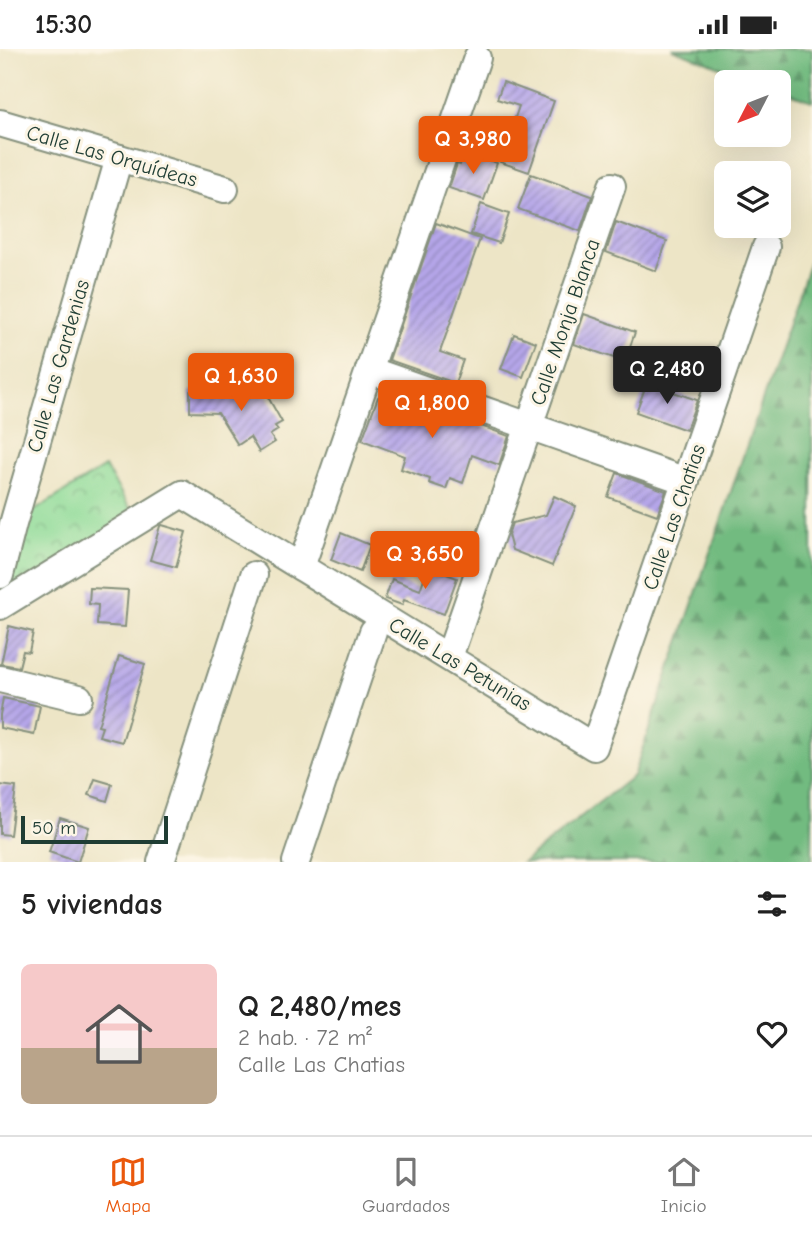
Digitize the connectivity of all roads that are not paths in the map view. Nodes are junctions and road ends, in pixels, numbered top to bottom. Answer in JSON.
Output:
{"nodes":[{"id":1,"x":477,"y":58,"type":"dead end"},
{"id":2,"x":0,"y":123,"type":"edge"},
{"id":3,"x":119,"y":158,"type":"junction"},
{"id":4,"x":611,"y":186,"type":"dead end"},
{"id":5,"x":225,"y":190,"type":"dead end"},
{"id":6,"x":766,"y":247,"type":"dead end"},
{"id":7,"x":369,"y":370,"type":"junction"},
{"id":8,"x":529,"y":426,"type":"junction"},
{"id":9,"x":686,"y":481,"type":"junction"},
{"id":10,"x":301,"y":567,"type":"junction"},
{"id":11,"x":0,"y":575,"type":"edge"},
{"id":12,"x":254,"y":575,"type":"dead end"},
{"id":13,"x":0,"y":606,"type":"edge"},
{"id":14,"x":373,"y":632,"type":"dead end"},
{"id":15,"x":449,"y":657,"type":"junction"},
{"id":16,"x":0,"y":679,"type":"edge"},
{"id":17,"x":79,"y":698,"type":"dead end"},
{"id":18,"x":594,"y":747,"type":"joint"},
{"id":19,"x":161,"y":862,"type":"edge"},
{"id":20,"x":296,"y":862,"type":"edge"}],
"edges":[{"from":1,"to":7,"type":"street"},
{"from":2,"to":3,"type":"street","name":"Calle Las Orquídeas"},
{"from":3,"to":5,"type":"street","name":"Calle Las Orquídeas"},
{"from":3,"to":11,"type":"street","name":"Calle Las Gardenias"},
{"from":4,"to":8,"type":"street","name":"Calle Monja Blanca"},
{"from":6,"to":9,"type":"street","name":"Calle Las Chatias"},
{"from":7,"to":8,"type":"street"},
{"from":7,"to":10,"type":"street"},
{"from":8,"to":9,"type":"street"},
{"from":8,"to":15,"type":"street","name":"Calle Monja Blanca"},
{"from":9,"to":18,"type":"street","name":"Calle Las Chatias"},
{"from":10,"to":13,"type":"street","name":"Calle Las Petunias"},
{"from":10,"to":15,"type":"street","name":"Calle Las Petunias"},
{"from":12,"to":19,"type":"street"},
{"from":14,"to":20,"type":"street"},
{"from":15,"to":18,"type":"street","name":"Calle Las Petunias"},
{"from":16,"to":17,"type":"street"}]}
